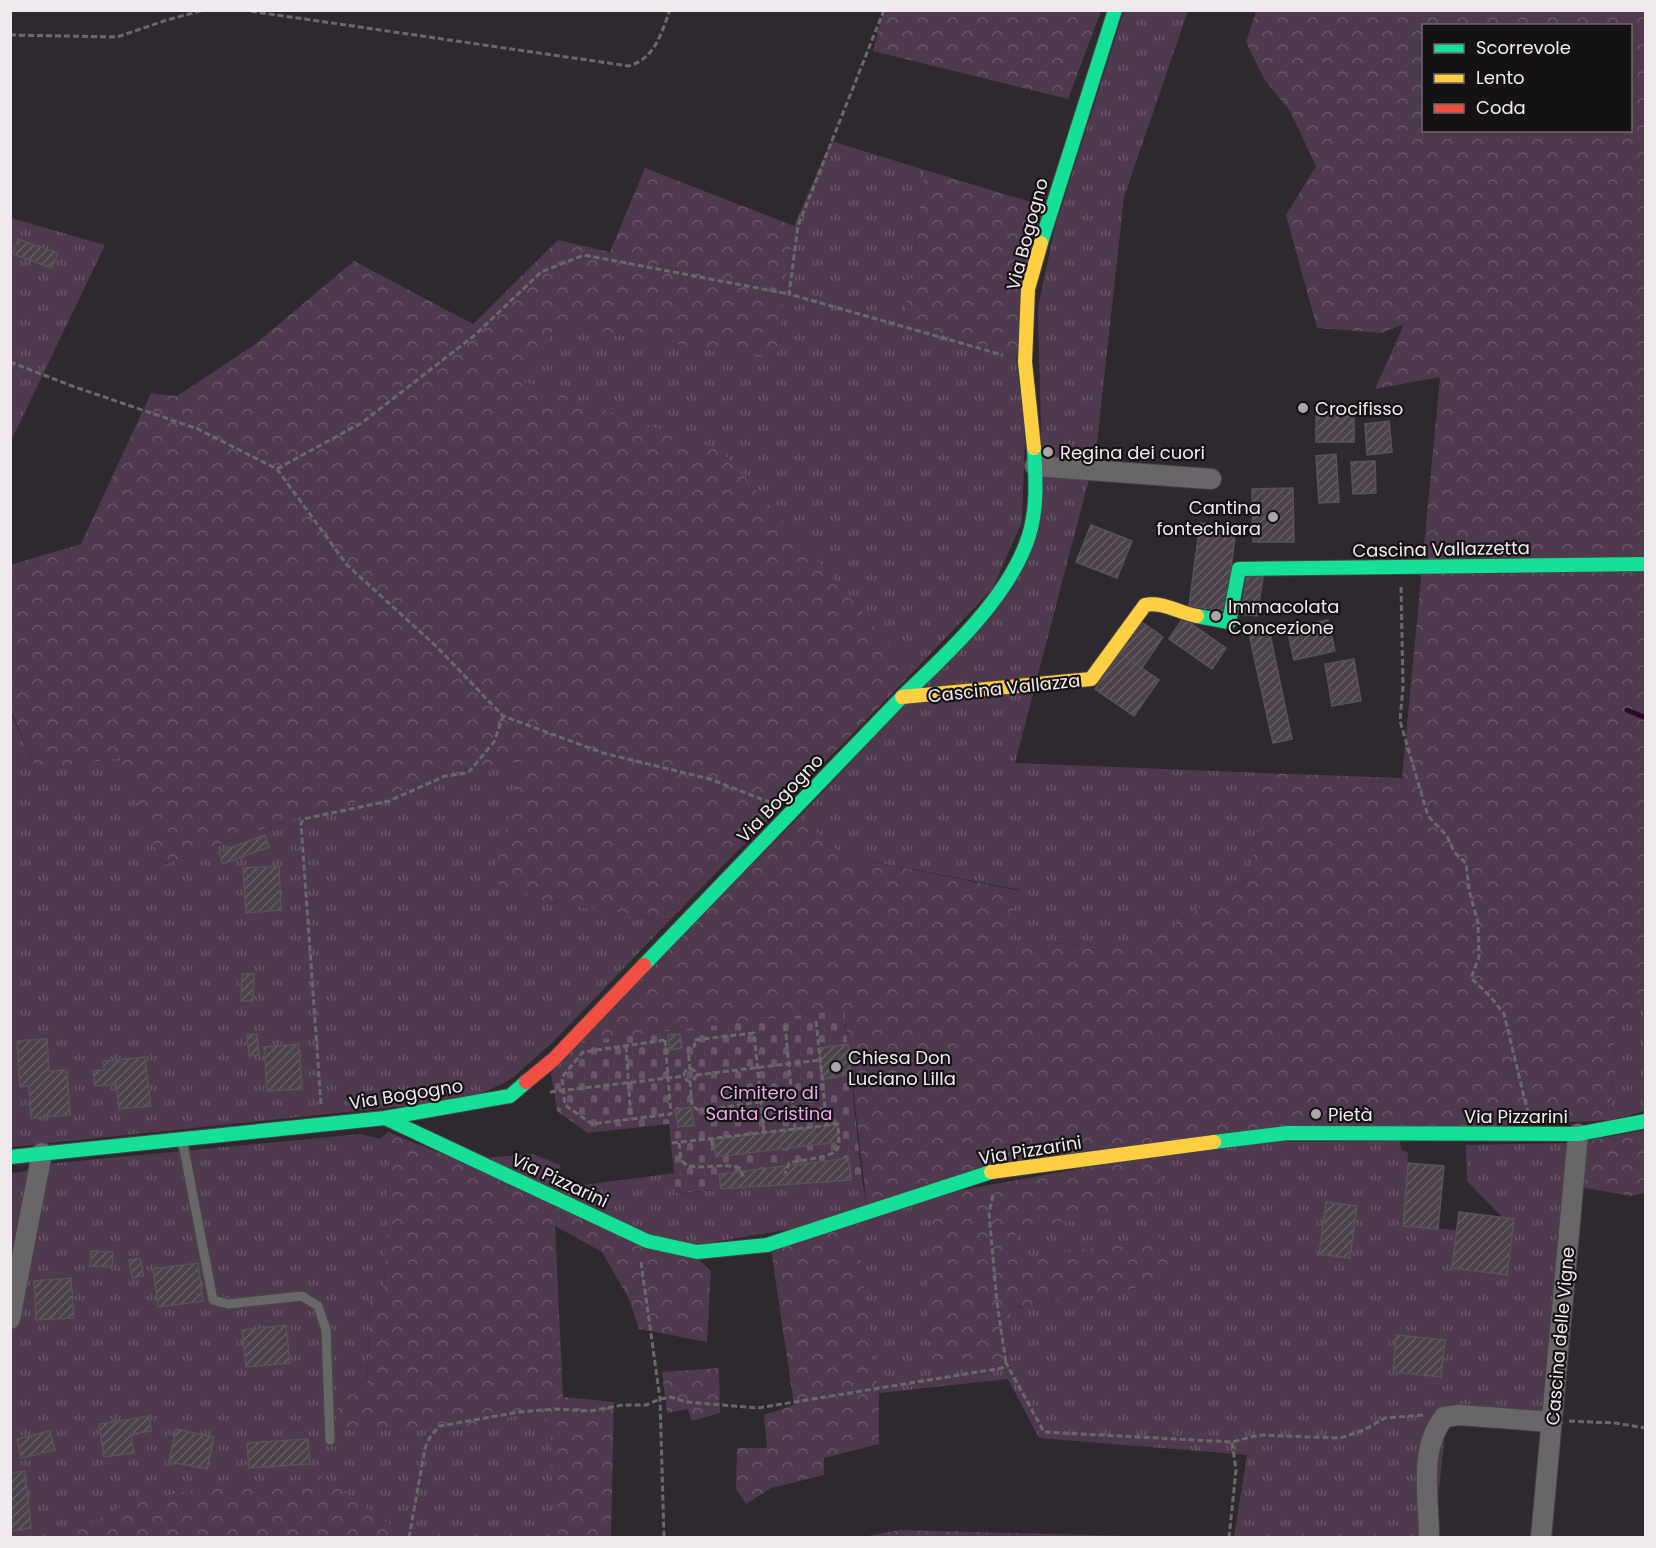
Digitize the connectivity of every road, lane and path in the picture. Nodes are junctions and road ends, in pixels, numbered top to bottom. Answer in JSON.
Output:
{"nodes":[{"id":1,"x":204,"y":10,"type":"edge"},
{"id":2,"x":242,"y":10,"type":"edge"},
{"id":3,"x":670,"y":10,"type":"edge"},
{"id":4,"x":884,"y":10,"type":"edge"},
{"id":5,"x":1115,"y":10,"type":"edge"},
{"id":6,"x":10,"y":35,"type":"edge"},
{"id":7,"x":789,"y":294,"type":"junction"},
{"id":8,"x":10,"y":362,"type":"edge"},
{"id":9,"x":1025,"y":362,"type":"junction"},
{"id":10,"x":1035,"y":466,"type":"junction"},
{"id":11,"x":277,"y":469,"type":"junction"},
{"id":12,"x":1211,"y":479,"type":"dead end"},
{"id":13,"x":1646,"y":564,"type":"edge"},
{"id":14,"x":1401,"y":567,"type":"junction"},
{"id":15,"x":1238,"y":570,"type":"joint"},
{"id":16,"x":902,"y":697,"type":"junction"},
{"id":17,"x":503,"y":716,"type":"junction"},
{"id":18,"x":793,"y":811,"type":"junction"},
{"id":19,"x":816,"y":1021,"type":"dead end"},
{"id":20,"x":785,"y":1025,"type":"dead end"},
{"id":21,"x":626,"y":1046,"type":"junction"},
{"id":22,"x":820,"y":1060,"type":"junction"},
{"id":23,"x":789,"y":1064,"type":"junction"},
{"id":24,"x":757,"y":1068,"type":"junction"},
{"id":25,"x":690,"y":1070,"type":"junction"},
{"id":26,"x":696,"y":1075,"type":"junction"},
{"id":27,"x":684,"y":1076,"type":"junction"},
{"id":28,"x":668,"y":1078,"type":"junction"},
{"id":29,"x":690,"y":1081,"type":"junction"},
{"id":30,"x":629,"y":1083,"type":"junction"},
{"id":31,"x":564,"y":1091,"type":"junction"},
{"id":32,"x":544,"y":1093,"type":"dead end"},
{"id":33,"x":760,"y":1102,"type":"junction"},
{"id":34,"x":385,"y":1118,"type":"junction"},
{"id":35,"x":631,"y":1119,"type":"junction"},
{"id":36,"x":1646,"y":1121,"type":"edge"},
{"id":37,"x":323,"y":1124,"type":"junction"},
{"id":38,"x":827,"y":1125,"type":"junction"},
{"id":39,"x":795,"y":1129,"type":"junction"},
{"id":40,"x":764,"y":1133,"type":"junction"},
{"id":41,"x":1578,"y":1134,"type":"junction"},
{"id":42,"x":1531,"y":1135,"type":"junction"},
{"id":43,"x":182,"y":1138,"type":"junction"},
{"id":44,"x":712,"y":1139,"type":"junction"},
{"id":45,"x":672,"y":1143,"type":"dead end"},
{"id":46,"x":679,"y":1143,"type":"junction"},
{"id":47,"x":714,"y":1144,"type":"dead end"},
{"id":48,"x":42,"y":1153,"type":"junction"},
{"id":49,"x":10,"y":1157,"type":"edge"},
{"id":50,"x":1000,"y":1170,"type":"junction"},
{"id":51,"x":785,"y":1174,"type":"dead end"},
{"id":52,"x":743,"y":1178,"type":"dead end"},
{"id":53,"x":638,"y":1236,"type":"junction"},
{"id":54,"x":10,"y":1319,"type":"edge"},
{"id":55,"x":1006,"y":1363,"type":"junction"},
{"id":56,"x":660,"y":1399,"type":"junction"},
{"id":57,"x":1448,"y":1417,"type":"junction"},
{"id":58,"x":1552,"y":1422,"type":"junction"},
{"id":59,"x":1646,"y":1428,"type":"edge"},
{"id":60,"x":330,"y":1440,"type":"dead end"},
{"id":61,"x":1232,"y":1442,"type":"junction"},
{"id":62,"x":409,"y":1538,"type":"edge"},
{"id":63,"x":664,"y":1538,"type":"edge"},
{"id":64,"x":1229,"y":1538,"type":"edge"},
{"id":65,"x":1429,"y":1538,"type":"edge"},
{"id":66,"x":1541,"y":1538,"type":"edge"}],
"edges":[{"from":1,"to":6,"type":"path"},
{"from":2,"to":3,"type":"path"},
{"from":4,"to":7,"type":"path"},
{"from":5,"to":9,"type":"street","name":"Via Bogogno"},
{"from":7,"to":9,"type":"path"},
{"from":7,"to":11,"type":"path"},
{"from":8,"to":11,"type":"path"},
{"from":9,"to":10,"type":"street","name":"Via Bogogno"},
{"from":10,"to":12,"type":"street"},
{"from":10,"to":16,"type":"street","name":"Via Bogogno"},
{"from":11,"to":17,"type":"path"},
{"from":13,"to":14,"type":"street","name":"Cascina Vallazzetta"},
{"from":14,"to":15,"type":"street","name":"Cascina Vallazzetta"},
{"from":14,"to":42,"type":"path"},
{"from":15,"to":16,"type":"street","name":"Cascina Vallazza"},
{"from":16,"to":18,"type":"street","name":"Via Bogogno"},
{"from":17,"to":18,"type":"path"},
{"from":17,"to":37,"type":"path"},
{"from":18,"to":34,"type":"street","name":"Via Bogogno"},
{"from":19,"to":22,"type":"path"},
{"from":20,"to":23,"type":"path"},
{"from":21,"to":28,"type":"path"},
{"from":21,"to":30,"type":"path"},
{"from":21,"to":31,"type":"path"},
{"from":22,"to":23,"type":"path"},
{"from":22,"to":38,"type":"path"},
{"from":23,"to":24,"type":"path"},
{"from":23,"to":39,"type":"path"},
{"from":24,"to":25,"type":"path"},
{"from":24,"to":26,"type":"path"},
{"from":24,"to":33,"type":"path"},
{"from":25,"to":26,"type":"path"},
{"from":25,"to":27,"type":"path"},
{"from":26,"to":29,"type":"path"},
{"from":27,"to":28,"type":"path"},
{"from":27,"to":29,"type":"path"},
{"from":28,"to":30,"type":"path"},
{"from":28,"to":35,"type":"path"},
{"from":29,"to":33,"type":"path"},
{"from":30,"to":31,"type":"path"},
{"from":30,"to":35,"type":"path"},
{"from":31,"to":32,"type":"path"},
{"from":31,"to":35,"type":"path"},
{"from":33,"to":40,"type":"path"},
{"from":34,"to":37,"type":"street","name":"Via Bogogno"},
{"from":34,"to":53,"type":"street","name":"Via Pizzarini"},
{"from":36,"to":41,"type":"street","name":"Via Pizzarini"},
{"from":37,"to":43,"type":"street","name":"Via Bogogno"},
{"from":38,"to":39,"type":"path"},
{"from":38,"to":51,"type":"path"},
{"from":39,"to":40,"type":"path"},
{"from":40,"to":44,"type":"path"},
{"from":41,"to":42,"type":"street","name":"Via Pizzarini"},
{"from":41,"to":58,"type":"street","name":"Cascina delle Vigne"},
{"from":42,"to":50,"type":"street","name":"Via Pizzarini"},
{"from":43,"to":48,"type":"street","name":"Via Bogogno"},
{"from":43,"to":60,"type":"lane"},
{"from":44,"to":46,"type":"path"},
{"from":44,"to":47,"type":"path"},
{"from":45,"to":46,"type":"path"},
{"from":46,"to":52,"type":"path"},
{"from":48,"to":49,"type":"street","name":"Via Bogogno"},
{"from":48,"to":54,"type":"street"},
{"from":50,"to":53,"type":"street","name":"Via Pizzarini"},
{"from":50,"to":55,"type":"path"},
{"from":53,"to":56,"type":"path"},
{"from":55,"to":56,"type":"path"},
{"from":55,"to":61,"type":"path"},
{"from":56,"to":62,"type":"path"},
{"from":56,"to":63,"type":"path"},
{"from":57,"to":58,"type":"street"},
{"from":57,"to":61,"type":"path"},
{"from":57,"to":65,"type":"street"},
{"from":58,"to":59,"type":"path"},
{"from":58,"to":66,"type":"street","name":"Cascina delle Vigne"},
{"from":61,"to":64,"type":"path"}]}
